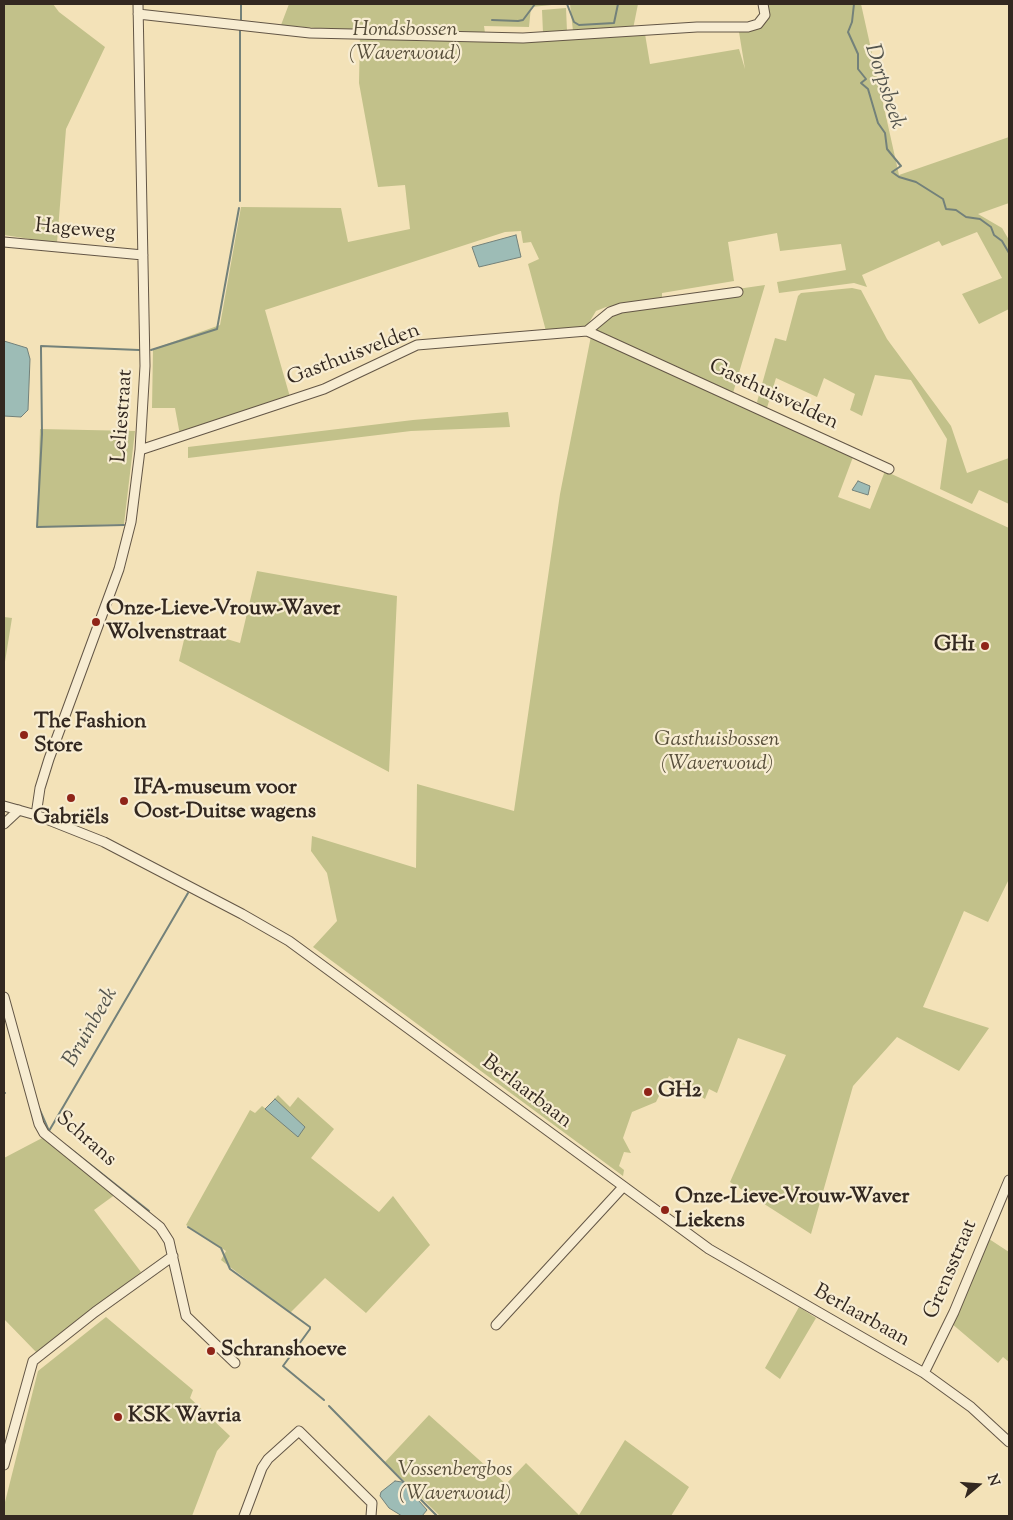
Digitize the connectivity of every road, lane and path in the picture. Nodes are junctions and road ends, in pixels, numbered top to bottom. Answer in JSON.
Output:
{"nodes":[{"id":1,"x":138,"y":4,"type":"edge"},
{"id":2,"x":763,"y":4,"type":"edge"},
{"id":3,"x":138,"y":14,"type":"junction"},
{"id":4,"x":4,"y":242,"type":"edge"},
{"id":5,"x":143,"y":254,"type":"junction"},
{"id":6,"x":738,"y":292,"type":"dead end"},
{"id":7,"x":587,"y":331,"type":"junction"},
{"id":8,"x":140,"y":450,"type":"junction"},
{"id":9,"x":888,"y":469,"type":"dead end"},
{"id":10,"x":4,"y":806,"type":"edge"},
{"id":11,"x":19,"y":810,"type":"junction"},
{"id":12,"x":36,"y":815,"type":"junction"},
{"id":13,"x":4,"y":824,"type":"edge"},
{"id":14,"x":4,"y":997,"type":"edge"},
{"id":15,"x":1009,"y":1180,"type":"edge"},
{"id":16,"x":622,"y":1187,"type":"junction"},
{"id":17,"x":173,"y":1256,"type":"junction"},
{"id":18,"x":496,"y":1325,"type":"dead end"},
{"id":19,"x":235,"y":1363,"type":"dead end"},
{"id":20,"x":924,"y":1372,"type":"junction"},
{"id":21,"x":1009,"y":1442,"type":"edge"},
{"id":22,"x":4,"y":1465,"type":"edge"},
{"id":23,"x":244,"y":1516,"type":"edge"},
{"id":24,"x":371,"y":1516,"type":"edge"}],
"edges":[{"from":1,"to":3,"type":"street","name":"Leliestraat"},
{"from":2,"to":3,"type":"street"},
{"from":3,"to":5,"type":"street","name":"Leliestraat"},
{"from":4,"to":5,"type":"street","name":"Hageweg"},
{"from":5,"to":8,"type":"street","name":"Leliestraat"},
{"from":6,"to":7,"type":"street"},
{"from":7,"to":8,"type":"street","name":"Gasthuisvelden"},
{"from":7,"to":9,"type":"street","name":"Gasthuisvelden"},
{"from":8,"to":12,"type":"street","name":"Leliestraat"},
{"from":10,"to":11,"type":"street","name":"Berlaarbaan"},
{"from":11,"to":12,"type":"street","name":"Berlaarbaan"},
{"from":11,"to":13,"type":"street"},
{"from":12,"to":16,"type":"street","name":"Berlaarbaan"},
{"from":14,"to":17,"type":"street","name":"Schrans"},
{"from":15,"to":20,"type":"street","name":"Grensstraat"},
{"from":16,"to":18,"type":"street"},
{"from":16,"to":20,"type":"street","name":"Berlaarbaan"},
{"from":17,"to":19,"type":"street","name":"Schrans"},
{"from":17,"to":22,"type":"street"},
{"from":20,"to":21,"type":"street","name":"Berlaarbaan"},
{"from":23,"to":24,"type":"street"}]}
